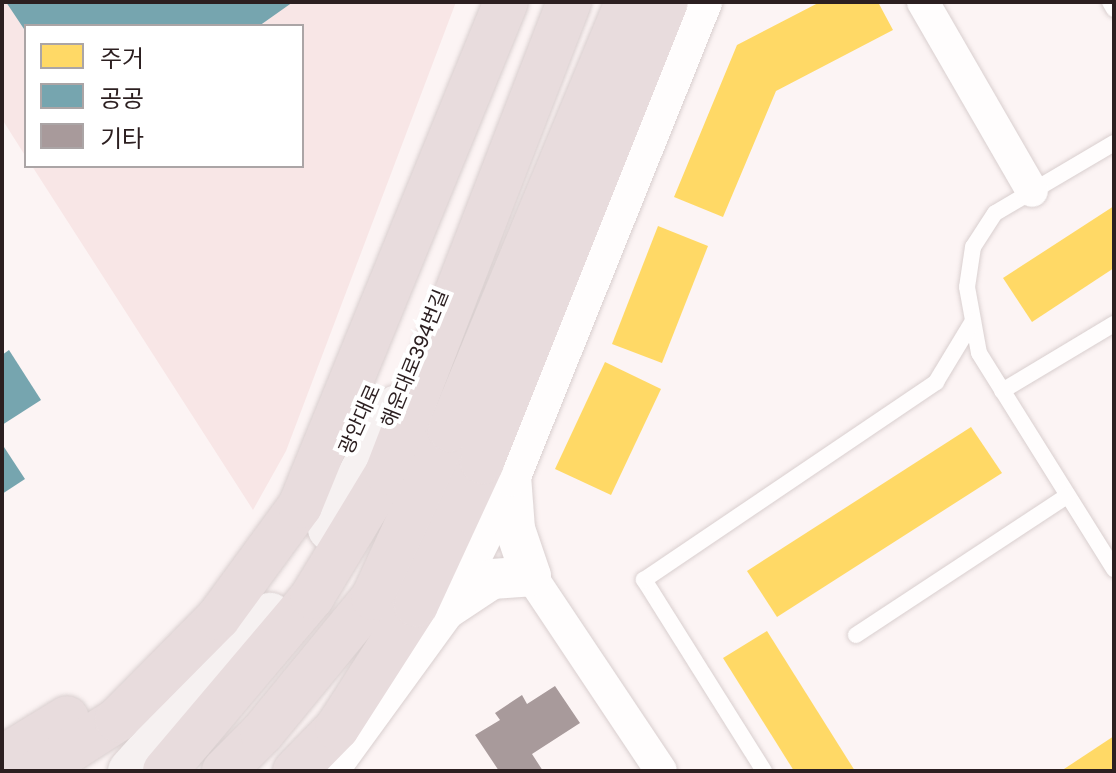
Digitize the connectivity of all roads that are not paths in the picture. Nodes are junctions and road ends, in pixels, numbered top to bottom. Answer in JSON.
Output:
{"nodes":[{"id":1,"x":481,"y":2,"type":"edge"},
{"id":2,"x":506,"y":2,"type":"edge"},
{"id":3,"x":627,"y":2,"type":"edge"},
{"id":4,"x":666,"y":2,"type":"edge"},
{"id":5,"x":702,"y":2,"type":"edge"},
{"id":6,"x":923,"y":2,"type":"edge"},
{"id":7,"x":1110,"y":2,"type":"edge"},
{"id":8,"x":547,"y":6,"type":"edge"},
{"id":9,"x":1114,"y":9,"type":"edge"},
{"id":10,"x":1114,"y":143,"type":"edge"},
{"id":11,"x":1032,"y":191,"type":"junction"},
{"id":12,"x":973,"y":321,"type":"junction"},
{"id":13,"x":1114,"y":324,"type":"edge"},
{"id":14,"x":1002,"y":391,"type":"junction"},
{"id":15,"x":511,"y":476,"type":"junction"},
{"id":16,"x":1067,"y":496,"type":"junction"},
{"id":17,"x":1114,"y":569,"type":"edge"},
{"id":18,"x":531,"y":576,"type":"junction"},
{"id":19,"x":445,"y":610,"type":"junction"},
{"id":20,"x":856,"y":635,"type":"dead end"},
{"id":21,"x":2,"y":758,"type":"edge"},
{"id":22,"x":38,"y":771,"type":"edge"},
{"id":23,"x":89,"y":771,"type":"edge"},
{"id":24,"x":130,"y":771,"type":"edge"},
{"id":25,"x":165,"y":771,"type":"edge"},
{"id":26,"x":224,"y":771,"type":"edge"},
{"id":27,"x":295,"y":771,"type":"edge"},
{"id":28,"x":328,"y":771,"type":"edge"},
{"id":29,"x":661,"y":771,"type":"edge"},
{"id":30,"x":764,"y":771,"type":"edge"}],
"edges":[{"from":1,"to":21,"type":"highway"},
{"from":2,"to":22,"type":"highway"},
{"from":3,"to":26,"type":"highway"},
{"from":4,"to":27,"type":"highway"},
{"from":5,"to":15,"type":"street"},
{"from":6,"to":11,"type":"street"},
{"from":7,"to":9,"type":"lane"},
{"from":8,"to":23,"type":"highway","name":"광안대로"},
{"from":8,"to":24,"type":"main road","name":"해운대로394번길"},
{"from":8,"to":25,"type":"highway"},
{"from":10,"to":11,"type":"lane"},
{"from":11,"to":12,"type":"lane"},
{"from":12,"to":14,"type":"lane"},
{"from":12,"to":30,"type":"lane"},
{"from":13,"to":14,"type":"lane"},
{"from":14,"to":16,"type":"lane"},
{"from":15,"to":18,"type":"street"},
{"from":15,"to":19,"type":"street"},
{"from":16,"to":17,"type":"lane"},
{"from":16,"to":20,"type":"lane"},
{"from":18,"to":19,"type":"street"},
{"from":18,"to":29,"type":"street"},
{"from":19,"to":28,"type":"street"}]}
